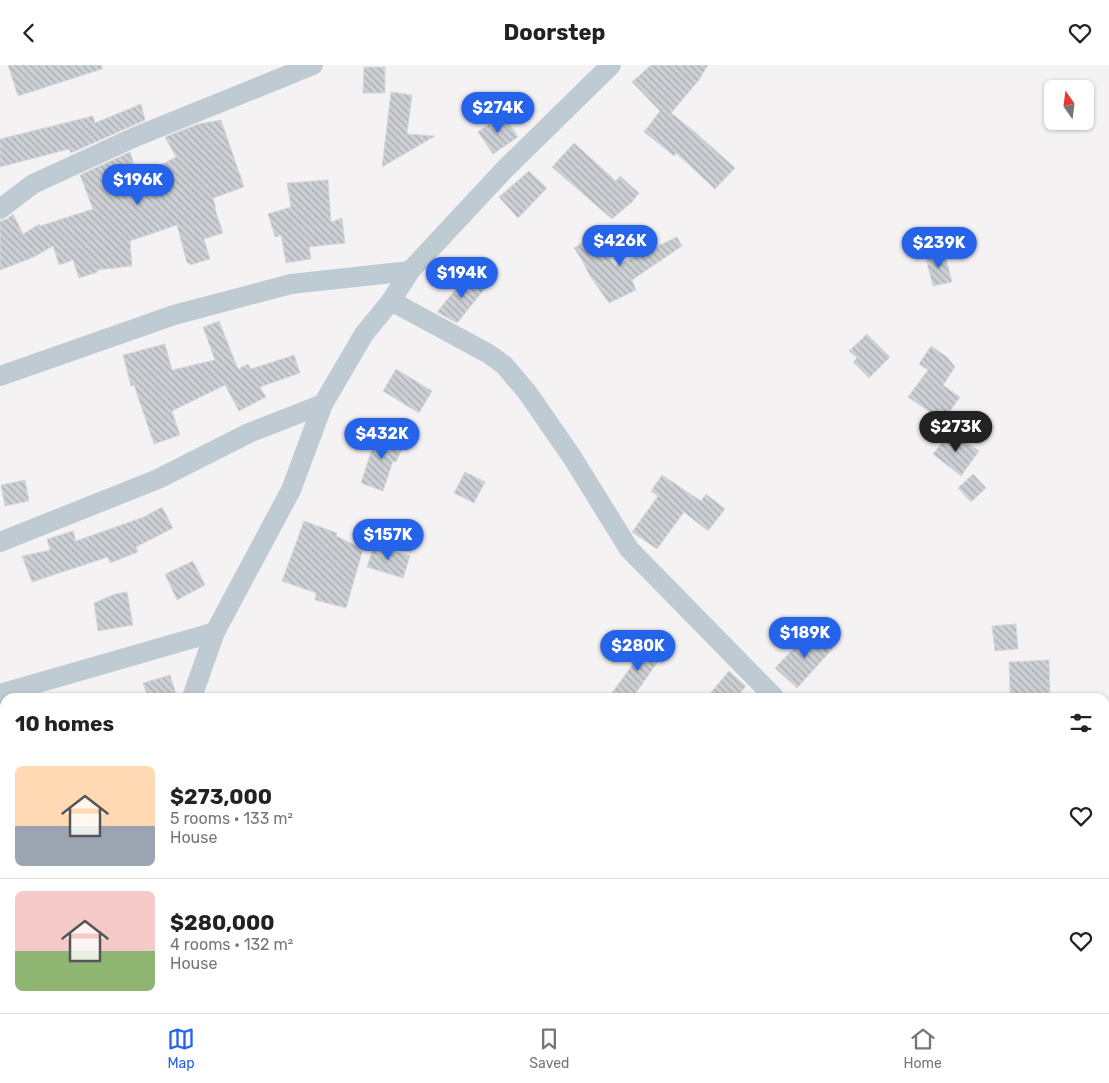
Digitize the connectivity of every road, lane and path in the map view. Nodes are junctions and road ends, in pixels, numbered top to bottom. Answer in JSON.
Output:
{"nodes":[{"id":1,"x":313,"y":65,"type":"edge"},
{"id":2,"x":611,"y":65,"type":"edge"},
{"id":3,"x":0,"y":209,"type":"edge"},
{"id":4,"x":410,"y":271,"type":"junction"},
{"id":5,"x":391,"y":301,"type":"junction"},
{"id":6,"x":0,"y":376,"type":"edge"},
{"id":7,"x":323,"y":404,"type":"junction"},
{"id":8,"x":0,"y":542,"type":"edge"},
{"id":9,"x":215,"y":632,"type":"junction"},
{"id":10,"x":3,"y":693,"type":"edge"},
{"id":11,"x":193,"y":693,"type":"edge"},
{"id":12,"x":770,"y":693,"type":"edge"}],
"edges":[{"from":1,"to":3,"type":"street"},
{"from":2,"to":4,"type":"street"},
{"from":4,"to":5,"type":"street"},
{"from":4,"to":6,"type":"street"},
{"from":5,"to":7,"type":"street"},
{"from":5,"to":12,"type":"street"},
{"from":7,"to":8,"type":"street"},
{"from":7,"to":9,"type":"street"},
{"from":9,"to":10,"type":"street"},
{"from":9,"to":11,"type":"street"}]}
